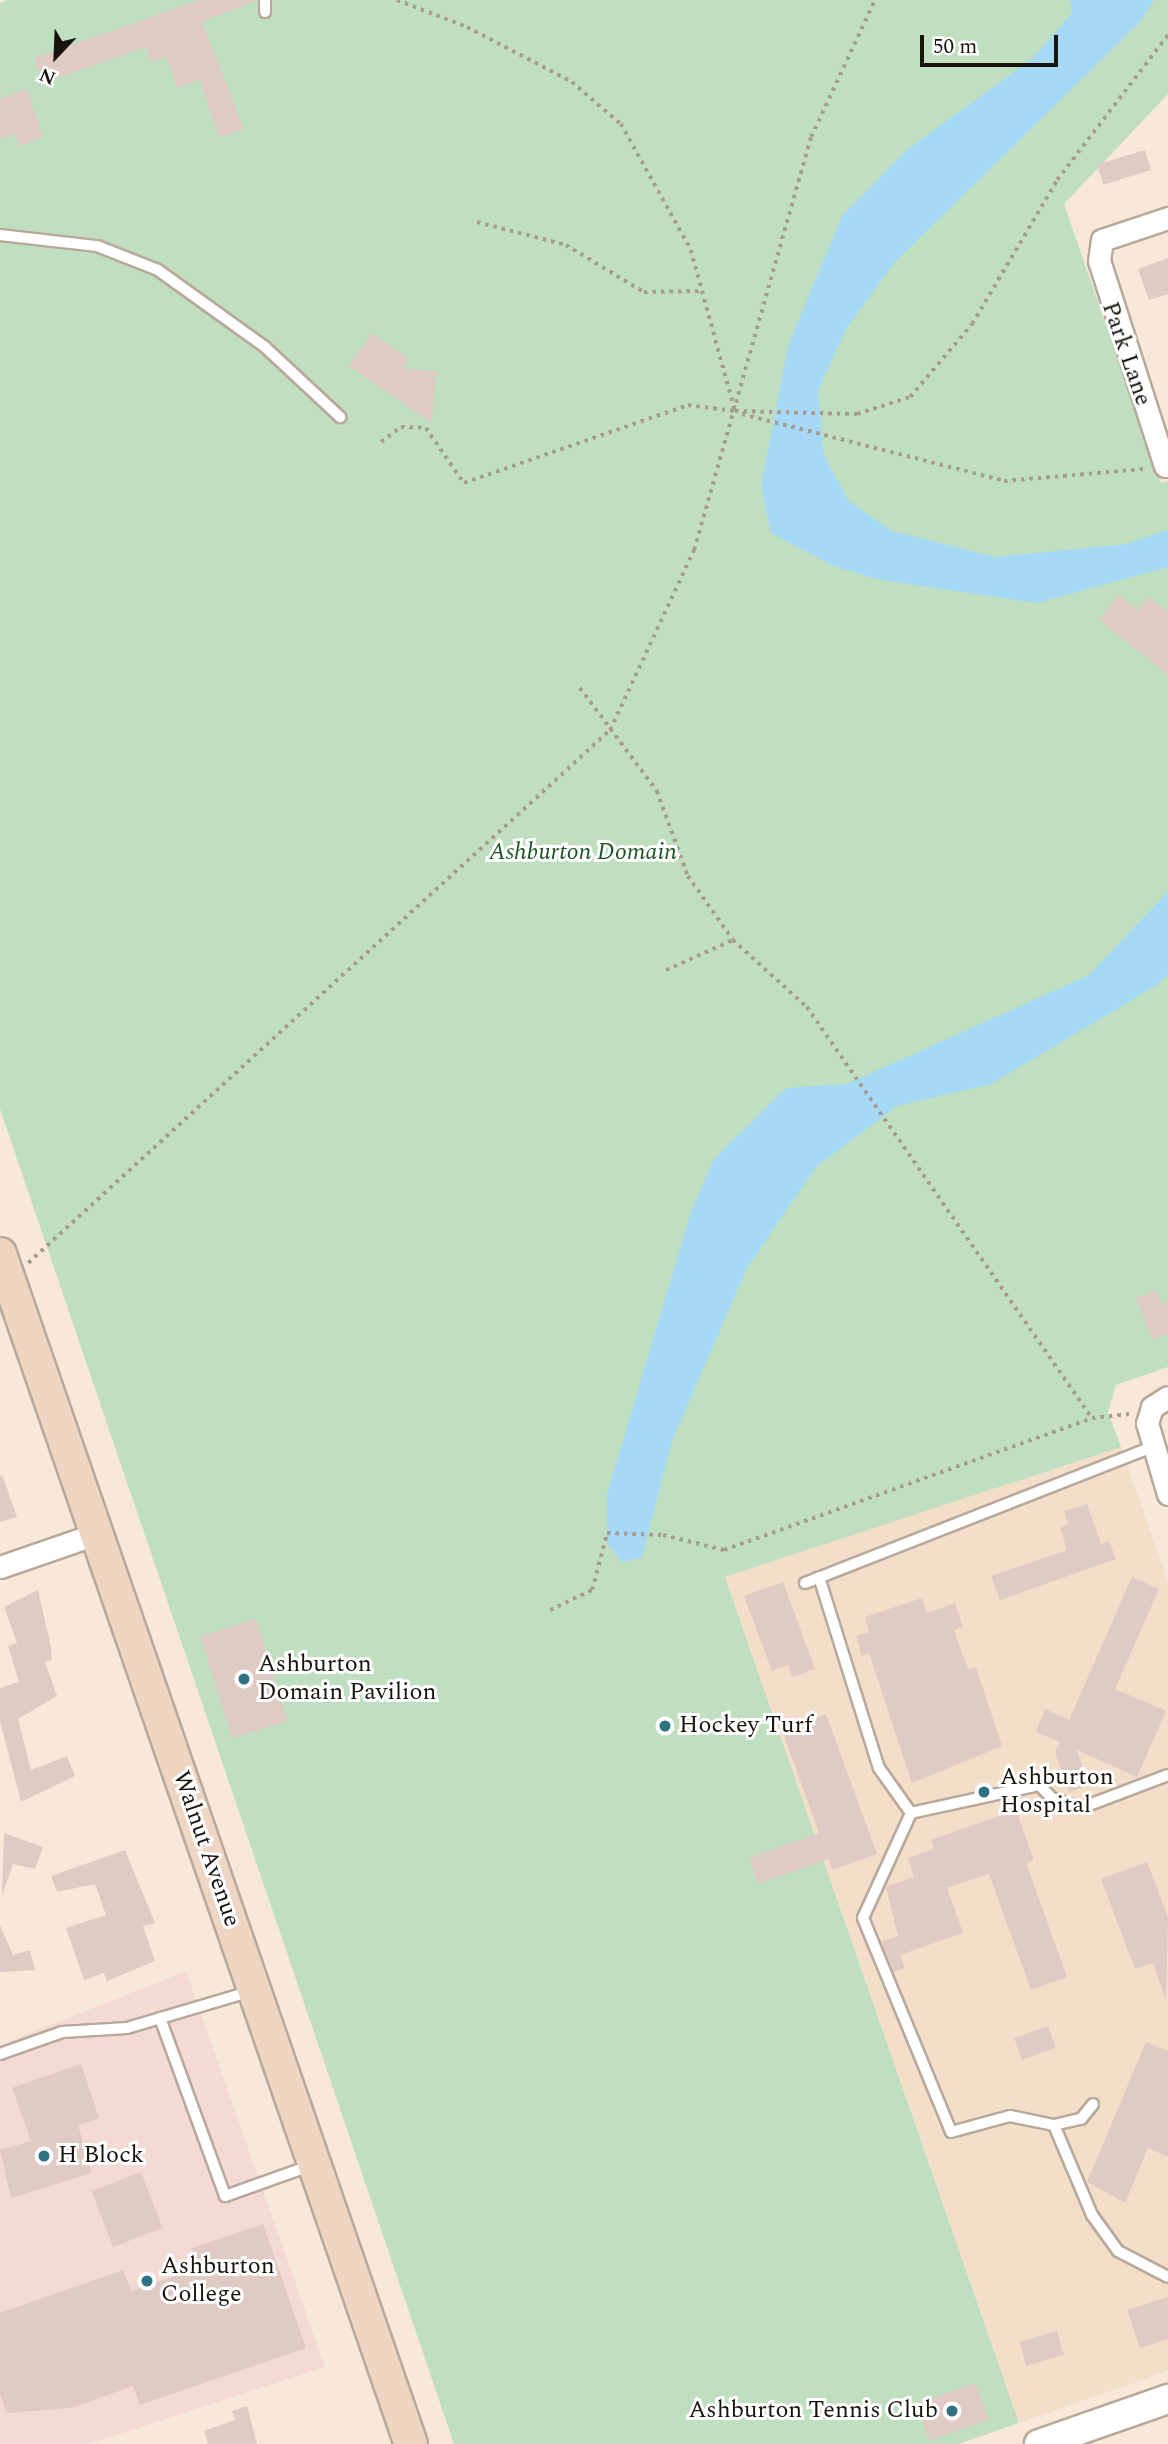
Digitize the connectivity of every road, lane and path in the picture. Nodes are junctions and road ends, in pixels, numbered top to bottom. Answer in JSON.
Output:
{"nodes":[{"id":1,"x":264,"y":0,"type":"edge"},
{"id":2,"x":397,"y":0,"type":"edge"},
{"id":3,"x":875,"y":0,"type":"edge"},
{"id":4,"x":265,"y":12,"type":"dead end"},
{"id":5,"x":1168,"y":35,"type":"edge"},
{"id":6,"x":1168,"y":218,"type":"edge"},
{"id":7,"x":477,"y":222,"type":"dead end"},
{"id":8,"x":0,"y":234,"type":"edge"},
{"id":9,"x":702,"y":291,"type":"junction"},
{"id":10,"x":735,"y":411,"type":"junction"},
{"id":11,"x":340,"y":417,"type":"dead end"},
{"id":12,"x":380,"y":442,"type":"dead end"},
{"id":13,"x":1165,"y":466,"type":"joint"},
{"id":14,"x":580,"y":688,"type":"dead end"},
{"id":15,"x":610,"y":730,"type":"junction"},
{"id":16,"x":733,"y":940,"type":"junction"},
{"id":17,"x":666,"y":970,"type":"dead end"},
{"id":18,"x":5,"y":1268,"type":"edge"},
{"id":19,"x":1160,"y":1402,"type":"edge"},
{"id":20,"x":1115,"y":1411,"type":"dead end"},
{"id":21,"x":1092,"y":1418,"type":"junction"},
{"id":22,"x":1152,"y":1447,"type":"junction"},
{"id":23,"x":1168,"y":1494,"type":"edge"},
{"id":24,"x":96,"y":1534,"type":"junction"},
{"id":25,"x":0,"y":1567,"type":"edge"},
{"id":26,"x":819,"y":1577,"type":"junction"},
{"id":27,"x":805,"y":1583,"type":"dead end"},
{"id":28,"x":550,"y":1610,"type":"dead end"},
{"id":29,"x":1168,"y":1776,"type":"edge"},
{"id":30,"x":911,"y":1814,"type":"junction"},
{"id":31,"x":254,"y":1990,"type":"junction"},
{"id":32,"x":160,"y":2018,"type":"junction"},
{"id":33,"x":0,"y":2054,"type":"edge"},
{"id":34,"x":1093,"y":2104,"type":"dead end"},
{"id":35,"x":1054,"y":2125,"type":"junction"},
{"id":36,"x":314,"y":2164,"type":"junction"},
{"id":37,"x":1168,"y":2277,"type":"edge"},
{"id":38,"x":1168,"y":2399,"type":"edge"},
{"id":39,"x":411,"y":2444,"type":"edge"},
{"id":40,"x":1039,"y":2444,"type":"edge"}],
"edges":[{"from":1,"to":4,"type":"lane"},
{"from":2,"to":9,"type":"path"},
{"from":3,"to":10,"type":"path"},
{"from":5,"to":10,"type":"path"},
{"from":6,"to":13,"type":"street","name":"Park Lane"},
{"from":7,"to":9,"type":"path"},
{"from":8,"to":11,"type":"lane"},
{"from":9,"to":10,"type":"path"},
{"from":10,"to":12,"type":"path"},
{"from":10,"to":13,"type":"path"},
{"from":10,"to":15,"type":"path"},
{"from":14,"to":15,"type":"path"},
{"from":15,"to":16,"type":"path"},
{"from":15,"to":18,"type":"path"},
{"from":16,"to":17,"type":"path"},
{"from":16,"to":21,"type":"path"},
{"from":18,"to":24,"type":"main road","name":"Walnut Avenue"},
{"from":19,"to":22,"type":"street"},
{"from":20,"to":21,"type":"path"},
{"from":21,"to":28,"type":"path"},
{"from":22,"to":23,"type":"street"},
{"from":22,"to":26,"type":"lane"},
{"from":24,"to":25,"type":"street"},
{"from":24,"to":31,"type":"main road","name":"Walnut Avenue"},
{"from":26,"to":27,"type":"lane"},
{"from":26,"to":30,"type":"lane"},
{"from":29,"to":30,"type":"lane"},
{"from":30,"to":35,"type":"lane"},
{"from":31,"to":32,"type":"lane"},
{"from":31,"to":36,"type":"main road","name":"Walnut Avenue"},
{"from":32,"to":33,"type":"lane"},
{"from":32,"to":36,"type":"lane"},
{"from":34,"to":35,"type":"lane"},
{"from":35,"to":37,"type":"lane"},
{"from":36,"to":39,"type":"main road","name":"Walnut Avenue"},
{"from":38,"to":40,"type":"street"}]}
